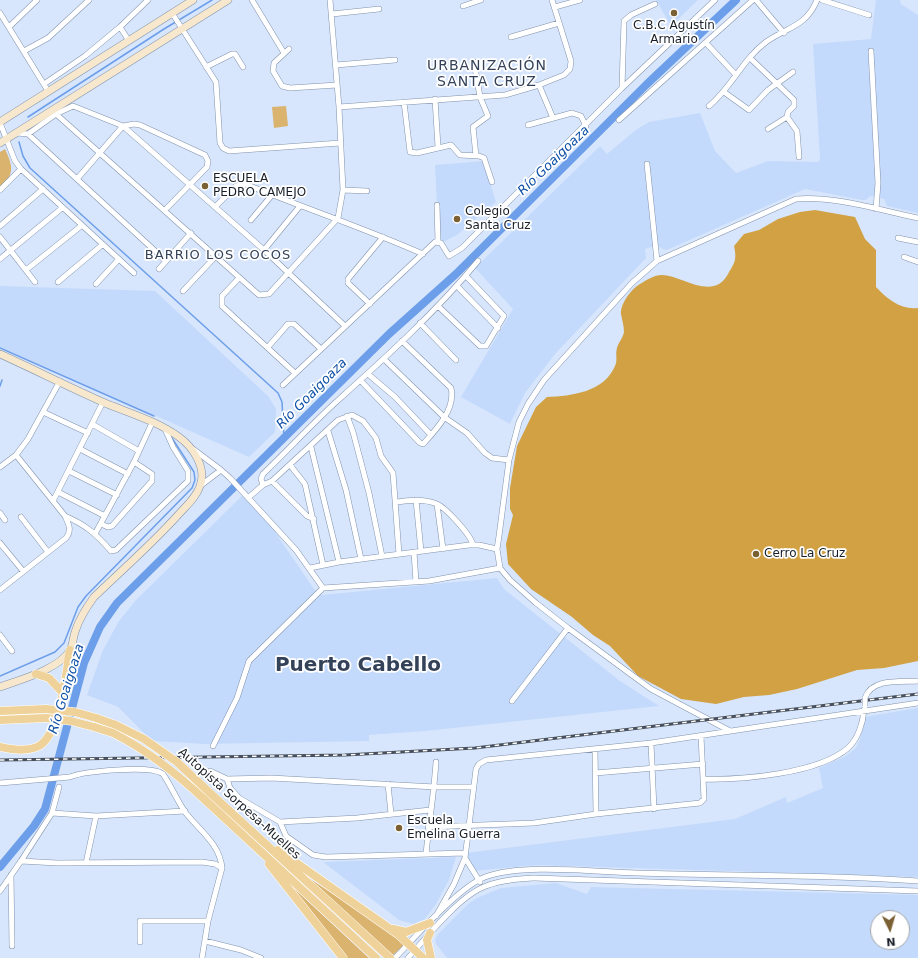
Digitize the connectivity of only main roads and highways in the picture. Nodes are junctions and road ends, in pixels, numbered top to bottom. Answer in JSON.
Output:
{"nodes":[{"id":1,"x":193,"y":0,"type":"edge"},
{"id":2,"x":228,"y":0,"type":"edge"},
{"id":3,"x":0,"y":122,"type":"edge"},
{"id":4,"x":0,"y":143,"type":"edge"},
{"id":5,"x":0,"y":354,"type":"edge"},
{"id":6,"x":70,"y":650,"type":"junction"},
{"id":7,"x":36,"y":674,"type":"junction"},
{"id":8,"x":0,"y":687,"type":"edge"},
{"id":9,"x":62,"y":692,"type":"junction"},
{"id":10,"x":0,"y":711,"type":"edge"},
{"id":11,"x":3,"y":720,"type":"edge"},
{"id":12,"x":0,"y":727,"type":"edge"},
{"id":13,"x":0,"y":739,"type":"edge"},
{"id":14,"x":3,"y":747,"type":"edge"},
{"id":15,"x":207,"y":795,"type":"junction"},
{"id":16,"x":247,"y":827,"type":"junction"},
{"id":17,"x":252,"y":842,"type":"junction"},
{"id":18,"x":430,"y":923,"type":"road end"},
{"id":19,"x":385,"y":925,"type":"junction"},
{"id":20,"x":430,"y":933,"type":"road end"},
{"id":21,"x":391,"y":957,"type":"edge"},
{"id":22,"x":343,"y":958,"type":"edge"},
{"id":23,"x":376,"y":958,"type":"edge"},
{"id":24,"x":424,"y":958,"type":"edge"},
{"id":25,"x":431,"y":958,"type":"edge"}],
"edges":[{"from":1,"to":3,"type":"main road"},
{"from":2,"to":4,"type":"main road"},
{"from":5,"to":6,"type":"main road"},
{"from":6,"to":7,"type":"main road"},
{"from":6,"to":9,"type":"main road"},
{"from":7,"to":8,"type":"main road"},
{"from":7,"to":9,"type":"main road"},
{"from":9,"to":14,"type":"main road"},
{"from":10,"to":15,"type":"main road","name":"Autopista Sorpesa-Muelles","bridge":true},
{"from":11,"to":12,"type":"main road"},
{"from":11,"to":15,"type":"main road","name":"Autopista Sorpesa-Muelles","bridge":true},
{"from":13,"to":14,"type":"main road"},
{"from":15,"to":16,"type":"main road","name":"Autopista Sorpesa-Muelles"},
{"from":15,"to":17,"type":"main road","name":"Autopista Sorpesa-Muelles"},
{"from":16,"to":19,"type":"main road"},
{"from":16,"to":21,"type":"main road","name":"Autopista Sorpesa-Muelles"},
{"from":17,"to":22,"type":"main road"},
{"from":17,"to":23,"type":"main road","name":"Autopista Sorpesa-Muelles"},
{"from":18,"to":19,"type":"main road"},
{"from":19,"to":24,"type":"main road"},
{"from":20,"to":25,"type":"main road"}]}
